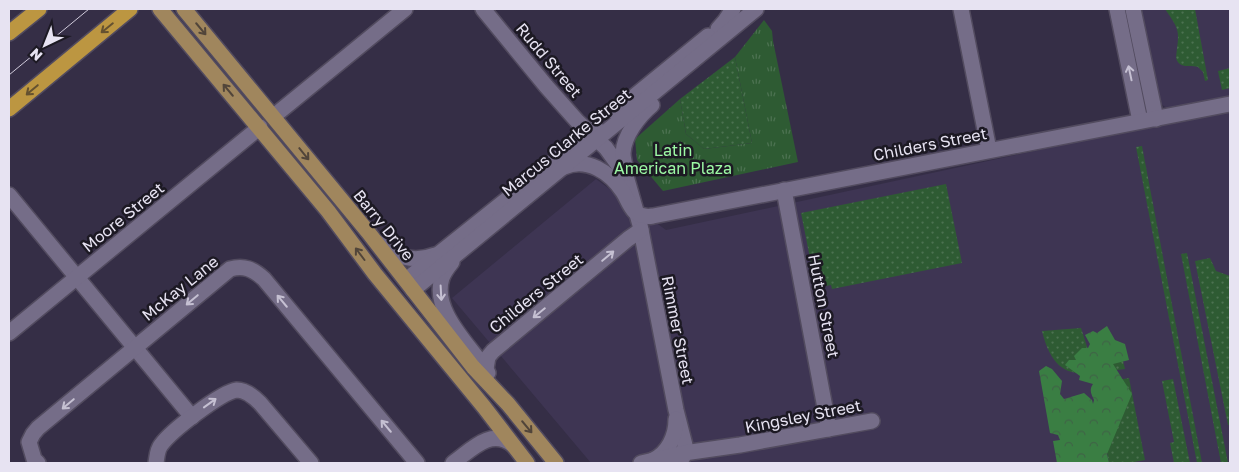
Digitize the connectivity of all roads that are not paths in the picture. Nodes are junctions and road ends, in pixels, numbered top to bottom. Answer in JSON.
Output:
{"nodes":[{"id":1,"x":38,"y":9,"type":"edge"},
{"id":2,"x":130,"y":9,"type":"edge"},
{"id":3,"x":160,"y":9,"type":"edge"},
{"id":4,"x":184,"y":9,"type":"edge"},
{"id":5,"x":405,"y":9,"type":"edge"},
{"id":6,"x":483,"y":9,"type":"edge"},
{"id":7,"x":733,"y":9,"type":"edge"},
{"id":8,"x":744,"y":9,"type":"edge"},
{"id":9,"x":756,"y":9,"type":"edge"},
{"id":10,"x":767,"y":9,"type":"edge"},
{"id":11,"x":961,"y":9,"type":"edge"},
{"id":12,"x":1117,"y":9,"type":"edge"},
{"id":13,"x":1133,"y":9,"type":"edge"},
{"id":14,"x":718,"y":29,"type":"junction"},
{"id":15,"x":9,"y":33,"type":"edge"},
{"id":16,"x":1230,"y":104,"type":"edge"},
{"id":17,"x":9,"y":109,"type":"edge"},
{"id":18,"x":274,"y":116,"type":"junction"},
{"id":19,"x":1156,"y":119,"type":"junction"},
{"id":20,"x":1140,"y":121,"type":"junction"},
{"id":21,"x":260,"y":127,"type":"junction"},
{"id":22,"x":594,"y":136,"type":"junction"},
{"id":23,"x":989,"y":150,"type":"junction"},
{"id":24,"x":564,"y":167,"type":"junction"},
{"id":25,"x":630,"y":185,"type":"junction"},
{"id":26,"x":784,"y":190,"type":"junction"},
{"id":27,"x":9,"y":195,"type":"edge"},
{"id":28,"x":679,"y":210,"type":"junction"},
{"id":29,"x":638,"y":214,"type":"junction"},
{"id":30,"x":641,"y":230,"type":"junction"},
{"id":31,"x":373,"y":239,"type":"junction"},
{"id":32,"x":460,"y":250,"type":"junction"},
{"id":33,"x":438,"y":254,"type":"junction"},
{"id":34,"x":77,"y":278,"type":"junction"},
{"id":35,"x":409,"y":285,"type":"junction"},
{"id":36,"x":394,"y":296,"type":"junction"},
{"id":37,"x":9,"y":333,"type":"edge"},
{"id":38,"x":135,"y":348,"type":"junction"},
{"id":39,"x":486,"y":369,"type":"junction"},
{"id":40,"x":508,"y":404,"type":"junction"},
{"id":41,"x":484,"y":406,"type":"junction"},
{"id":42,"x":676,"y":410,"type":"junction"},
{"id":43,"x":192,"y":417,"type":"junction"},
{"id":44,"x":872,"y":421,"type":"dead end"},
{"id":45,"x":829,"y":429,"type":"junction"},
{"id":46,"x":513,"y":445,"type":"junction"},
{"id":47,"x":476,"y":446,"type":"junction"},
{"id":48,"x":680,"y":460,"type":"edge"},
{"id":49,"x":38,"y":463,"type":"edge"},
{"id":50,"x":156,"y":463,"type":"edge"},
{"id":51,"x":311,"y":463,"type":"edge"},
{"id":52,"x":417,"y":463,"type":"edge"},
{"id":53,"x":453,"y":463,"type":"edge"},
{"id":54,"x":527,"y":463,"type":"edge"},
{"id":55,"x":556,"y":463,"type":"edge"},
{"id":56,"x":644,"y":463,"type":"edge"}],
"edges":[{"from":1,"to":15,"type":"highway"},
{"from":2,"to":17,"type":"highway","one_way":true},
{"from":21,"to":3,"type":"main road","one_way":true},
{"from":4,"to":18,"type":"main road","name":"Barry Drive","one_way":true},
{"from":5,"to":18,"type":"street"},
{"from":6,"to":22,"type":"street","name":"Rudd Street"},
{"from":7,"to":14,"type":"street"},
{"from":8,"to":14,"type":"street","name":"Marcus Clarke Street"},
{"from":9,"to":22,"type":"street","name":"Marcus Clarke Street"},
{"from":10,"to":25,"type":"street","name":"Marcus Clarke Street"},
{"from":11,"to":23,"type":"street"},
{"from":20,"to":12,"type":"street","one_way":true},
{"from":13,"to":19,"type":"street"},
{"from":14,"to":22,"type":"street","name":"Marcus Clarke Street"},
{"from":16,"to":19,"type":"street","name":"Childers Street"},
{"from":18,"to":31,"type":"main road","name":"Barry Drive","one_way":true},
{"from":19,"to":20,"type":"street","name":"Childers Street"},
{"from":20,"to":23,"type":"street","name":"Childers Street"},
{"from":21,"to":34,"type":"street","name":"Moore Street"},
{"from":36,"to":21,"type":"main road","one_way":true},
{"from":22,"to":24,"type":"street","name":"Marcus Clarke Street"},
{"from":22,"to":25,"type":"street","name":"Rimmer Street"},
{"from":22,"to":33,"type":"street","name":"Marcus Clarke Street"},
{"from":23,"to":26,"type":"street","name":"Childers Street"},
{"from":24,"to":29,"type":"street","name":"Rimmer Street"},
{"from":24,"to":32,"type":"street","name":"Marcus Clarke Street"},
{"from":25,"to":28,"type":"street","name":"Rimmer Street"},
{"from":25,"to":29,"type":"street","name":"Rimmer Street"},
{"from":26,"to":28,"type":"street","name":"Childers Street"},
{"from":26,"to":45,"type":"street","name":"Hutton Street"},
{"from":27,"to":34,"type":"street"},
{"from":28,"to":29,"type":"street","name":"Childers Street"},
{"from":29,"to":30,"type":"street","name":"Rimmer Street"},
{"from":30,"to":39,"type":"street","name":"Childers Street"},
{"from":30,"to":42,"type":"street","name":"Rimmer Street"},
{"from":31,"to":33,"type":"street"},
{"from":31,"to":35,"type":"main road","name":"Barry Drive"},
{"from":32,"to":35,"type":"street","name":"Marcus Clarke Street"},
{"from":32,"to":39,"type":"street","one_way":true},
{"from":33,"to":35,"type":"street","name":"Marcus Clarke Street"},
{"from":34,"to":37,"type":"street","name":"Moore Street"},
{"from":34,"to":38,"type":"street"},
{"from":35,"to":36,"type":"main road","name":"Marcus Clarke Street"},
{"from":35,"to":40,"type":"main road","name":"Barry Drive"},
{"from":36,"to":41,"type":"main road"},
{"from":38,"to":43,"type":"street"},
{"from":38,"to":49,"type":"street","name":"McKay Lane","one_way":true},
{"from":52,"to":38,"type":"street","name":"McKay Lane","one_way":true},
{"from":39,"to":40,"type":"street"},
{"from":40,"to":55,"type":"main road","name":"Barry Drive","one_way":true},
{"from":41,"to":46,"type":"main road"},
{"from":41,"to":47,"type":"street"},
{"from":42,"to":48,"type":"street","name":"Rimmer Street"},
{"from":42,"to":56,"type":"street"},
{"from":43,"to":50,"type":"street"},
{"from":43,"to":51,"type":"street","one_way":true},
{"from":44,"to":45,"type":"street","name":"Kingsley Street"},
{"from":45,"to":48,"type":"street","name":"Kingsley Street"},
{"from":46,"to":47,"type":"street"},
{"from":46,"to":54,"type":"main road"},
{"from":47,"to":53,"type":"street"},
{"from":48,"to":56,"type":"street","name":"Kingsley Street"}]}
